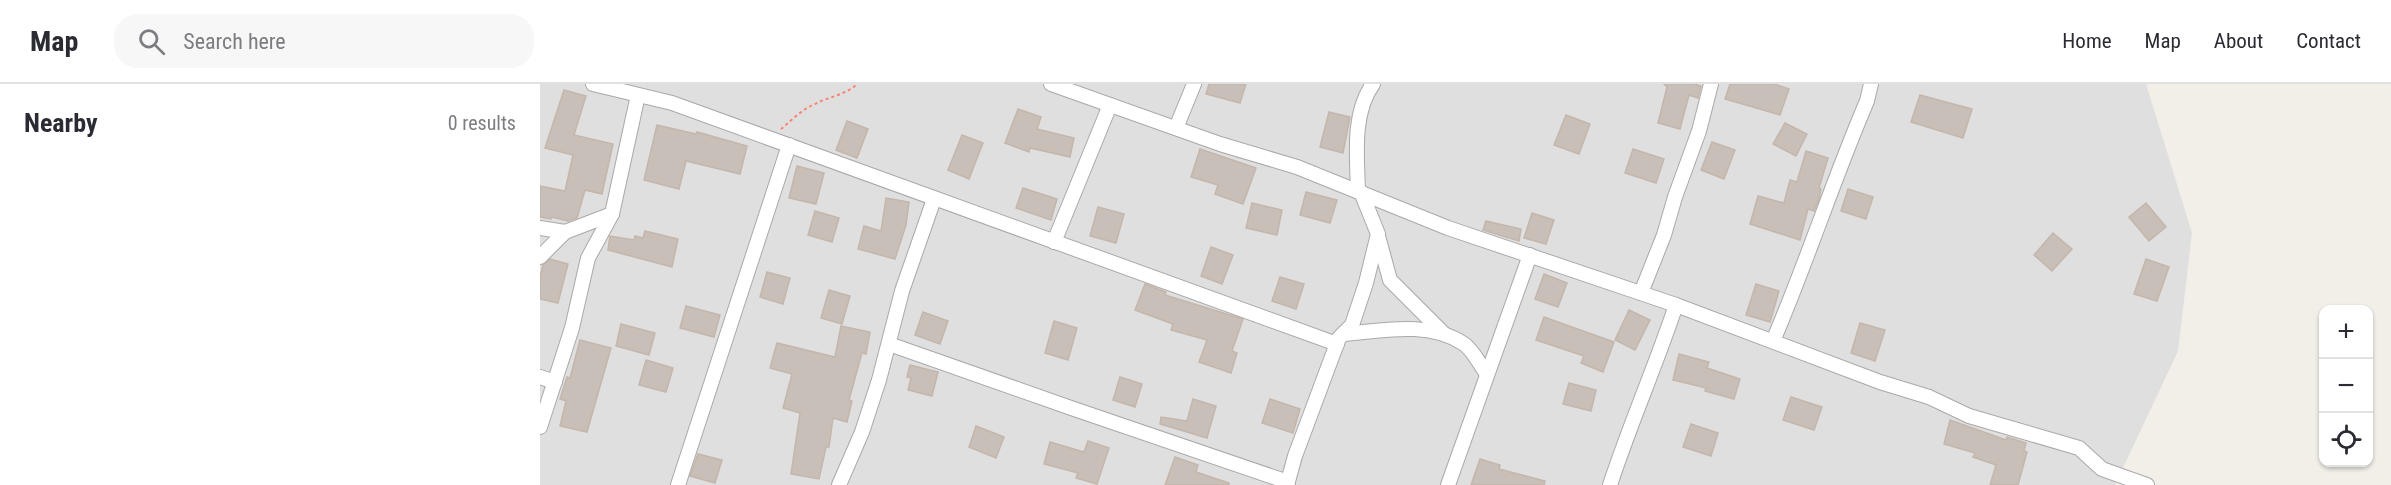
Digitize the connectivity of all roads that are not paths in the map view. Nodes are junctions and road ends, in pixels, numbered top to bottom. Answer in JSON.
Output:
{"nodes":[{"id":1,"x":593,"y":84,"type":"edge"},
{"id":2,"x":1051,"y":84,"type":"edge"},
{"id":3,"x":1194,"y":84,"type":"edge"},
{"id":4,"x":1373,"y":84,"type":"edge"},
{"id":5,"x":1711,"y":84,"type":"edge"},
{"id":6,"x":1871,"y":84,"type":"edge"},
{"id":7,"x":609,"y":86,"type":"edge"},
{"id":8,"x":638,"y":95,"type":"junction"},
{"id":9,"x":1110,"y":105,"type":"junction"},
{"id":10,"x":1176,"y":128,"type":"junction"},
{"id":11,"x":789,"y":145,"type":"junction"},
{"id":12,"x":1360,"y":191,"type":"junction"},
{"id":13,"x":934,"y":199,"type":"junction"},
{"id":14,"x":612,"y":214,"type":"junction"},
{"id":15,"x":540,"y":228,"type":"edge"},
{"id":16,"x":565,"y":232,"type":"junction"},
{"id":17,"x":1378,"y":234,"type":"junction"},
{"id":18,"x":1054,"y":242,"type":"junction"},
{"id":19,"x":1530,"y":255,"type":"junction"},
{"id":20,"x":540,"y":257,"type":"edge"},
{"id":21,"x":1641,"y":293,"type":"junction"},
{"id":22,"x":1676,"y":305,"type":"junction"},
{"id":23,"x":1445,"y":335,"type":"junction"},
{"id":24,"x":1340,"y":339,"type":"junction"},
{"id":25,"x":1773,"y":341,"type":"junction"},
{"id":26,"x":888,"y":344,"type":"junction"},
{"id":27,"x":1487,"y":374,"type":"junction"},
{"id":28,"x":540,"y":377,"type":"edge"},
{"id":29,"x":555,"y":382,"type":"junction"},
{"id":30,"x":540,"y":428,"type":"edge"},
{"id":31,"x":840,"y":483,"type":"edge"},
{"id":32,"x":1288,"y":483,"type":"edge"},
{"id":33,"x":678,"y":485,"type":"edge"},
{"id":34,"x":855,"y":485,"type":"edge"},
{"id":35,"x":1448,"y":485,"type":"edge"},
{"id":36,"x":1610,"y":485,"type":"edge"},
{"id":37,"x":2146,"y":485,"type":"edge"}],
"edges":[{"from":1,"to":7,"type":"street"},
{"from":2,"to":9,"type":"street"},
{"from":3,"to":10,"type":"street"},
{"from":4,"to":12,"type":"street"},
{"from":5,"to":21,"type":"street"},
{"from":6,"to":25,"type":"street"},
{"from":7,"to":8,"type":"street"},
{"from":8,"to":11,"type":"street"},
{"from":8,"to":14,"type":"street"},
{"from":9,"to":10,"type":"street"},
{"from":9,"to":18,"type":"street"},
{"from":10,"to":12,"type":"street"},
{"from":11,"to":13,"type":"street"},
{"from":11,"to":33,"type":"street"},
{"from":12,"to":17,"type":"street"},
{"from":12,"to":19,"type":"street"},
{"from":13,"to":18,"type":"street"},
{"from":13,"to":26,"type":"street"},
{"from":14,"to":16,"type":"street"},
{"from":14,"to":29,"type":"street"},
{"from":15,"to":16,"type":"street"},
{"from":16,"to":20,"type":"street"},
{"from":17,"to":23,"type":"street"},
{"from":17,"to":24,"type":"street"},
{"from":18,"to":24,"type":"street"},
{"from":19,"to":21,"type":"street"},
{"from":19,"to":27,"type":"street"},
{"from":21,"to":22,"type":"street"},
{"from":22,"to":25,"type":"street"},
{"from":22,"to":36,"type":"street"},
{"from":23,"to":24,"type":"street"},
{"from":23,"to":27,"type":"street"},
{"from":24,"to":32,"type":"street"},
{"from":25,"to":37,"type":"street"},
{"from":26,"to":31,"type":"street"},
{"from":26,"to":32,"type":"street"},
{"from":27,"to":35,"type":"street"},
{"from":28,"to":29,"type":"street"},
{"from":29,"to":30,"type":"street"},
{"from":31,"to":34,"type":"street"}]}
